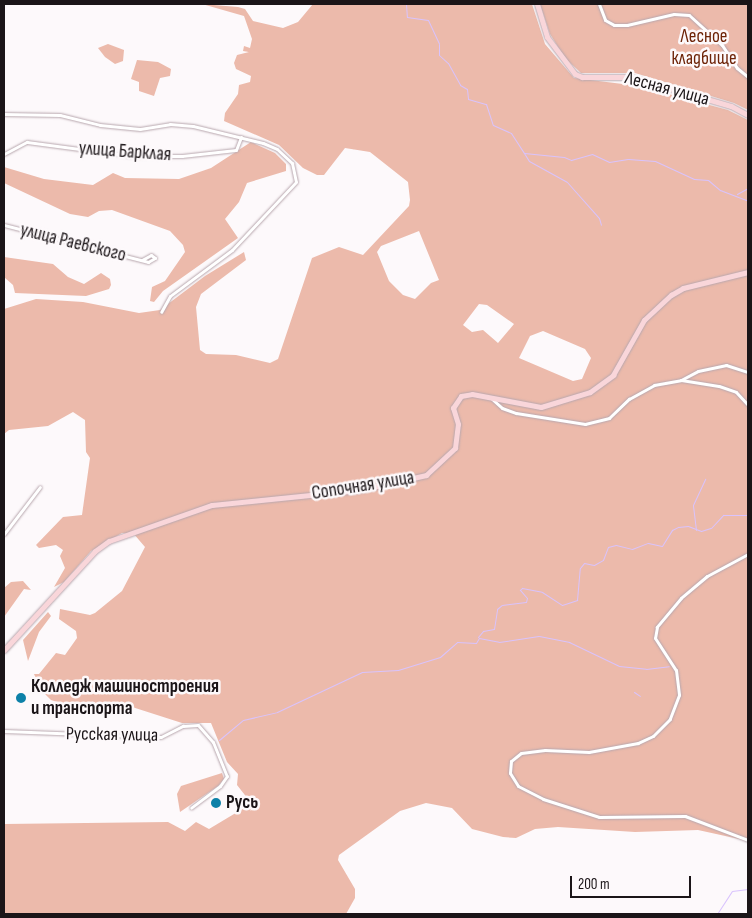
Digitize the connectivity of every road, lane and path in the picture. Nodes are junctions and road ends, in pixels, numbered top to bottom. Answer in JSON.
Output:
{"nodes":[{"id":1,"x":537,"y":4,"type":"edge"},
{"id":2,"x":599,"y":4,"type":"edge"},
{"id":3,"x":748,"y":77,"type":"edge"},
{"id":4,"x":4,"y":114,"type":"edge"},
{"id":5,"x":748,"y":115,"type":"edge"},
{"id":6,"x":241,"y":137,"type":"junction"},
{"id":7,"x":4,"y":154,"type":"edge"},
{"id":8,"x":4,"y":225,"type":"edge"},
{"id":9,"x":142,"y":260,"type":"dead end"},
{"id":10,"x":748,"y":272,"type":"edge"},
{"id":11,"x":161,"y":312,"type":"dead end"},
{"id":12,"x":748,"y":372,"type":"edge"},
{"id":13,"x":681,"y":380,"type":"junction"},
{"id":14,"x":492,"y":398,"type":"junction"},
{"id":15,"x":748,"y":405,"type":"edge"},
{"id":16,"x":40,"y":487,"type":"dead end"},
{"id":17,"x":4,"y":534,"type":"edge"},
{"id":18,"x":748,"y":554,"type":"edge"},
{"id":19,"x":4,"y":650,"type":"edge"},
{"id":20,"x":4,"y":731,"type":"edge"},
{"id":21,"x":191,"y":808,"type":"dead end"},
{"id":22,"x":748,"y":840,"type":"edge"}],
"edges":[{"from":1,"to":5,"type":"main road","name":"Лесная улица"},
{"from":2,"to":3,"type":"street"},
{"from":4,"to":6,"type":"street","name":"улица Барклая"},
{"from":6,"to":7,"type":"street","name":"улица Барклая"},
{"from":6,"to":11,"type":"street","name":"улица Барклая"},
{"from":8,"to":9,"type":"street","name":"улица Раевского"},
{"from":10,"to":14,"type":"main road","name":"Сопочная улица"},
{"from":12,"to":13,"type":"street"},
{"from":13,"to":14,"type":"street"},
{"from":13,"to":15,"type":"street"},
{"from":14,"to":19,"type":"main road","name":"Сопочная улица"},
{"from":16,"to":17,"type":"street"},
{"from":18,"to":22,"type":"street"},
{"from":20,"to":21,"type":"street","name":"Русская улица"}]}
